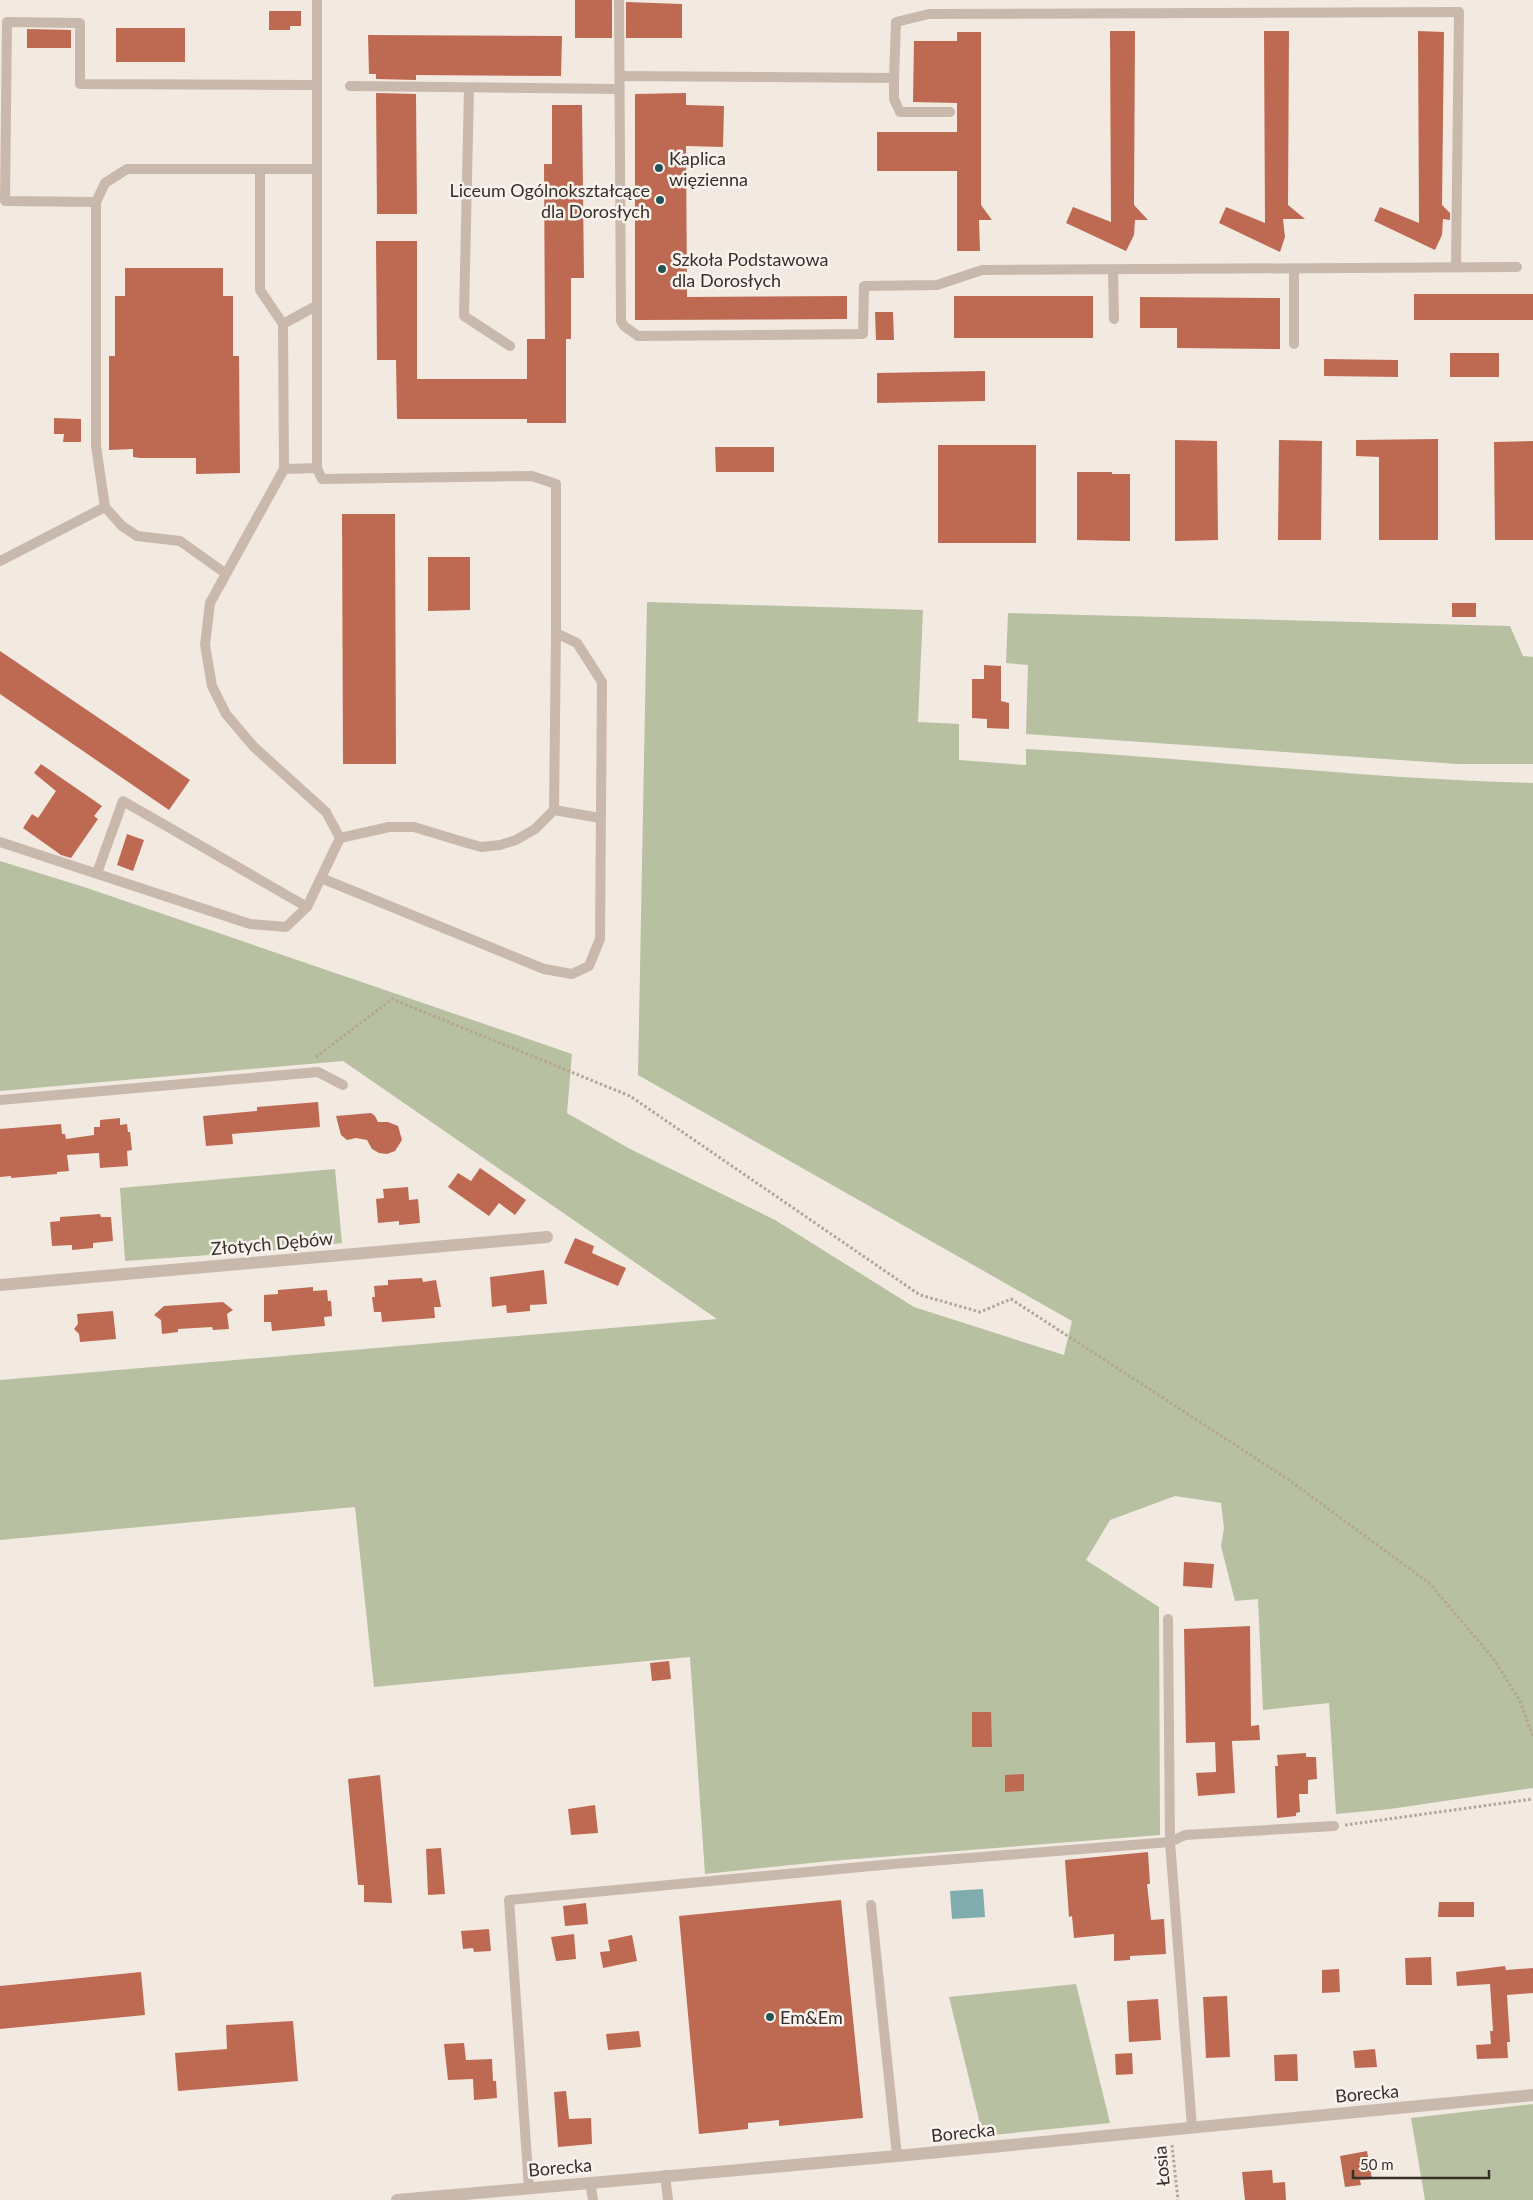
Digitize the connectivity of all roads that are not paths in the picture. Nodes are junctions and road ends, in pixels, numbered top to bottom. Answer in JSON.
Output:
{"nodes":[{"id":1,"x":317,"y":0,"type":"edge"},
{"id":2,"x":619,"y":0,"type":"edge"},
{"id":3,"x":620,"y":76,"type":"junction"},
{"id":4,"x":894,"y":78,"type":"junction"},
{"id":5,"x":317,"y":85,"type":"junction"},
{"id":6,"x":350,"y":86,"type":"dead end"},
{"id":7,"x":469,"y":88,"type":"junction"},
{"id":8,"x":619,"y":89,"type":"junction"},
{"id":9,"x":950,"y":112,"type":"dead end"},
{"id":10,"x":260,"y":169,"type":"junction"},
{"id":11,"x":315,"y":169,"type":"junction"},
{"id":12,"x":96,"y":202,"type":"junction"},
{"id":13,"x":1517,"y":267,"type":"dead end"},
{"id":14,"x":1456,"y":268,"type":"junction"},
{"id":15,"x":1294,"y":269,"type":"junction"},
{"id":16,"x":1113,"y":270,"type":"junction"},
{"id":17,"x":316,"y":306,"type":"junction"},
{"id":18,"x":1114,"y":319,"type":"dead end"},
{"id":19,"x":283,"y":324,"type":"junction"},
{"id":20,"x":1294,"y":344,"type":"dead end"},
{"id":21,"x":510,"y":346,"type":"dead end"},
{"id":22,"x":317,"y":468,"type":"junction"},
{"id":23,"x":284,"y":469,"type":"junction"},
{"id":24,"x":105,"y":507,"type":"junction"},
{"id":25,"x":0,"y":561,"type":"edge"},
{"id":26,"x":225,"y":573,"type":"junction"},
{"id":27,"x":556,"y":633,"type":"junction"},
{"id":28,"x":554,"y":810,"type":"junction"},
{"id":29,"x":600,"y":818,"type":"junction"},
{"id":30,"x":340,"y":838,"type":"junction"},
{"id":31,"x":0,"y":842,"type":"edge"},
{"id":32,"x":97,"y":873,"type":"junction"},
{"id":33,"x":321,"y":878,"type":"junction"},
{"id":34,"x":307,"y":906,"type":"junction"},
{"id":35,"x":343,"y":1085,"type":"dead end"},
{"id":36,"x":0,"y":1100,"type":"edge"},
{"id":37,"x":546,"y":1237,"type":"dead end"},
{"id":38,"x":0,"y":1285,"type":"edge"},
{"id":39,"x":1168,"y":1619,"type":"dead end"},
{"id":40,"x":1334,"y":1826,"type":"road end"},
{"id":41,"x":1170,"y":1842,"type":"junction"},
{"id":42,"x":871,"y":1906,"type":"dead end"},
{"id":43,"x":1533,"y":2095,"type":"edge"},
{"id":44,"x":1192,"y":2127,"type":"junction"},
{"id":45,"x":897,"y":2156,"type":"junction"},
{"id":46,"x":665,"y":2175,"type":"junction"},
{"id":47,"x":590,"y":2182,"type":"junction"},
{"id":48,"x":529,"y":2188,"type":"junction"},
{"id":49,"x":397,"y":2200,"type":"edge"},
{"id":50,"x":592,"y":2200,"type":"edge"},
{"id":51,"x":668,"y":2200,"type":"edge"}],
"edges":[{"from":1,"to":5,"type":"lane"},
{"from":2,"to":3,"type":"lane"},
{"from":3,"to":4,"type":"lane"},
{"from":3,"to":8,"type":"lane"},
{"from":4,"to":9,"type":"lane"},
{"from":4,"to":14,"type":"lane"},
{"from":5,"to":11,"type":"lane"},
{"from":5,"to":12,"type":"lane"},
{"from":6,"to":7,"type":"lane"},
{"from":7,"to":8,"type":"lane"},
{"from":7,"to":21,"type":"lane"},
{"from":8,"to":16,"type":"lane"},
{"from":10,"to":11,"type":"lane"},
{"from":10,"to":12,"type":"lane"},
{"from":10,"to":19,"type":"lane"},
{"from":11,"to":17,"type":"lane"},
{"from":12,"to":24,"type":"lane"},
{"from":13,"to":14,"type":"lane"},
{"from":14,"to":15,"type":"lane"},
{"from":15,"to":16,"type":"lane"},
{"from":15,"to":20,"type":"lane"},
{"from":16,"to":18,"type":"lane"},
{"from":17,"to":19,"type":"lane"},
{"from":17,"to":22,"type":"lane"},
{"from":19,"to":23,"type":"lane"},
{"from":22,"to":23,"type":"lane"},
{"from":22,"to":27,"type":"lane"},
{"from":23,"to":26,"type":"lane"},
{"from":24,"to":25,"type":"lane"},
{"from":24,"to":26,"type":"lane"},
{"from":26,"to":30,"type":"lane"},
{"from":27,"to":28,"type":"lane"},
{"from":27,"to":29,"type":"lane"},
{"from":28,"to":29,"type":"lane"},
{"from":28,"to":30,"type":"lane"},
{"from":29,"to":33,"type":"lane"},
{"from":30,"to":33,"type":"lane"},
{"from":31,"to":32,"type":"lane"},
{"from":32,"to":34,"type":"lane"},
{"from":32,"to":34,"type":"lane"},
{"from":33,"to":34,"type":"lane"},
{"from":35,"to":36,"type":"lane"},
{"from":37,"to":38,"type":"street","name":"Złotych Dębów"},
{"from":39,"to":41,"type":"lane"},
{"from":40,"to":41,"type":"lane"},
{"from":41,"to":44,"type":"lane"},
{"from":41,"to":48,"type":"lane"},
{"from":42,"to":45,"type":"lane"},
{"from":43,"to":44,"type":"street","name":"Borecka"},
{"from":44,"to":45,"type":"street","name":"Borecka"},
{"from":45,"to":46,"type":"street","name":"Borecka"},
{"from":46,"to":47,"type":"street","name":"Borecka"},
{"from":46,"to":51,"type":"lane"},
{"from":47,"to":48,"type":"street","name":"Borecka"},
{"from":47,"to":50,"type":"lane"},
{"from":48,"to":49,"type":"street","name":"Borecka"}]}
